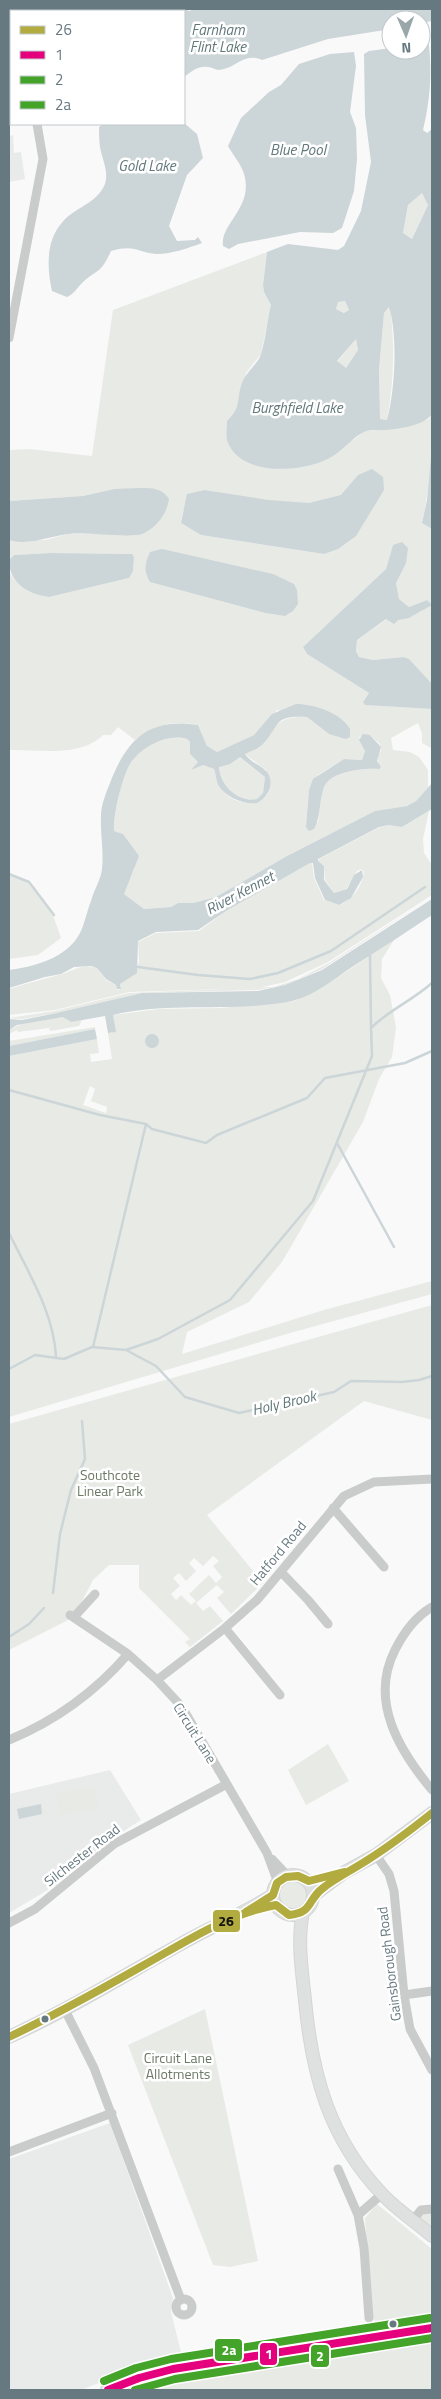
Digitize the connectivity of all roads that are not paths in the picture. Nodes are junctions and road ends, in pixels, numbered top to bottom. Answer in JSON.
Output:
{"nodes":[{"id":1,"x":37,"y":125,"type":"edge"},
{"id":2,"x":9,"y":338,"type":"edge"},
{"id":3,"x":432,"y":1480,"type":"edge"},
{"id":4,"x":333,"y":1508,"type":"junction"},
{"id":5,"x":384,"y":1566,"type":"dead end"},
{"id":6,"x":282,"y":1573,"type":"junction"},
{"id":7,"x":94,"y":1594,"type":"dead end"},
{"id":8,"x":432,"y":1606,"type":"edge"},
{"id":9,"x":328,"y":1624,"type":"dead end"},
{"id":10,"x":225,"y":1628,"type":"junction"},
{"id":11,"x":128,"y":1654,"type":"junction"},
{"id":12,"x":157,"y":1680,"type":"junction"},
{"id":13,"x":280,"y":1695,"type":"dead end"},
{"id":14,"x":9,"y":1740,"type":"edge"},
{"id":15,"x":227,"y":1784,"type":"junction"},
{"id":16,"x":432,"y":1790,"type":"edge"},
{"id":17,"x":432,"y":1813,"type":"edge"},
{"id":18,"x":376,"y":1855,"type":"junction"},
{"id":19,"x":345,"y":1872,"type":"junction"},
{"id":20,"x":283,"y":1879,"type":"junction"},
{"id":21,"x":308,"y":1882,"type":"junction"},
{"id":22,"x":314,"y":1895,"type":"junction"},
{"id":23,"x":275,"y":1900,"type":"junction"},
{"id":24,"x":303,"y":1912,"type":"junction"},
{"id":25,"x":290,"y":1915,"type":"junction"},
{"id":26,"x":9,"y":1923,"type":"edge"},
{"id":27,"x":299,"y":1942,"type":"junction"},
{"id":28,"x":432,"y":1991,"type":"edge"},
{"id":29,"x":404,"y":1995,"type":"junction"},
{"id":30,"x":65,"y":2010,"type":"junction"},
{"id":31,"x":9,"y":2038,"type":"edge"},
{"id":32,"x":432,"y":2070,"type":"edge"},
{"id":33,"x":112,"y":2114,"type":"junction"},
{"id":34,"x":9,"y":2152,"type":"edge"},
{"id":35,"x":338,"y":2170,"type":"dead end"},
{"id":36,"x":382,"y":2194,"type":"junction"},
{"id":37,"x":432,"y":2209,"type":"edge"},
{"id":38,"x":358,"y":2215,"type":"junction"},
{"id":39,"x":413,"y":2220,"type":"junction"},
{"id":40,"x":432,"y":2236,"type":"edge"},
{"id":41,"x":181,"y":2300,"type":"dead end"},
{"id":42,"x":369,"y":2318,"type":"dead end"},
{"id":43,"x":432,"y":2328,"type":"edge"},
{"id":44,"x":108,"y":2390,"type":"edge"}],
"edges":[{"from":1,"to":2,"type":"street"},
{"from":3,"to":4,"type":"street","name":"Hatford Road"},
{"from":4,"to":5,"type":"street"},
{"from":4,"to":6,"type":"street","name":"Hatford Road"},
{"from":6,"to":9,"type":"street"},
{"from":6,"to":10,"type":"street","name":"Hatford Road"},
{"from":7,"to":11,"type":"street","name":"Circuit Lane"},
{"from":8,"to":16,"type":"street"},
{"from":10,"to":12,"type":"street","name":"Hatford Road"},
{"from":10,"to":13,"type":"street"},
{"from":11,"to":12,"type":"street","name":"Circuit Lane"},
{"from":11,"to":14,"type":"street"},
{"from":12,"to":15,"type":"street","name":"Circuit Lane"},
{"from":15,"to":20,"type":"street","name":"Circuit Lane"},
{"from":15,"to":26,"type":"street","name":"Silchester Road"},
{"from":17,"to":18,"type":"street"},
{"from":18,"to":19,"type":"street"},
{"from":18,"to":29,"type":"street","name":"Gainsborough Road"},
{"from":19,"to":21,"type":"street"},
{"from":19,"to":22,"type":"street"},
{"from":20,"to":21,"type":"street"},
{"from":20,"to":23,"type":"street"},
{"from":21,"to":22,"type":"street"},
{"from":22,"to":24,"type":"street"},
{"from":23,"to":25,"type":"street"},
{"from":23,"to":30,"type":"street"},
{"from":24,"to":25,"type":"street"},
{"from":24,"to":27,"type":"street"},
{"from":25,"to":27,"type":"street"},
{"from":27,"to":36,"type":"street"},
{"from":28,"to":29,"type":"street"},
{"from":29,"to":32,"type":"street","name":"Gainsborough Road"},
{"from":30,"to":31,"type":"street"},
{"from":30,"to":33,"type":"street"},
{"from":33,"to":34,"type":"street"},
{"from":33,"to":41,"type":"street"},
{"from":35,"to":38,"type":"street"},
{"from":36,"to":38,"type":"street"},
{"from":36,"to":39,"type":"street"},
{"from":37,"to":39,"type":"street"},
{"from":38,"to":42,"type":"street"},
{"from":39,"to":40,"type":"street"},
{"from":43,"to":44,"type":"main road"}]}
